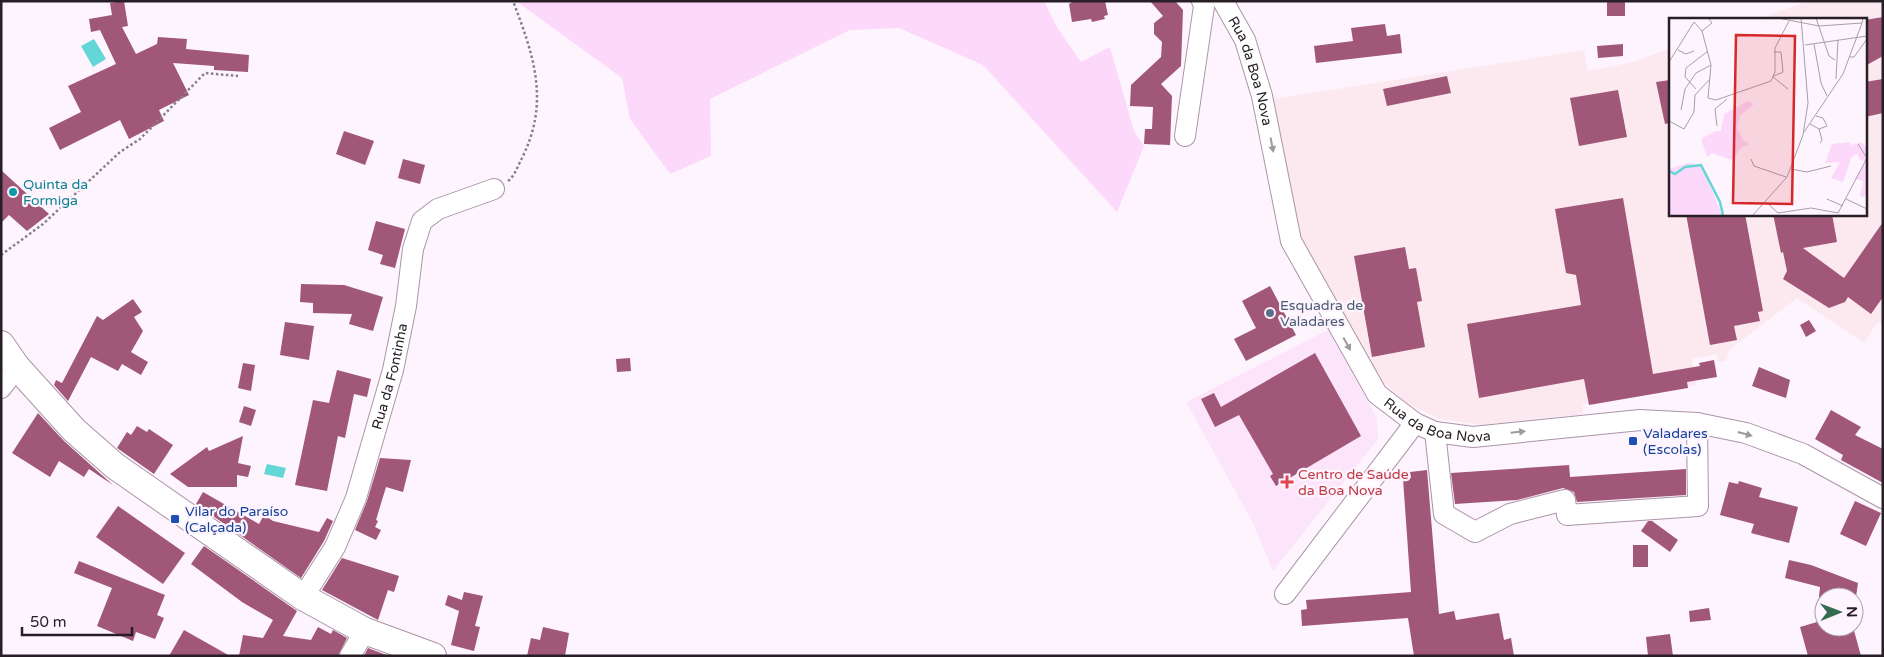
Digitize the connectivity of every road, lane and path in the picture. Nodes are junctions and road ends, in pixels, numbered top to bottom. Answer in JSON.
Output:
{"nodes":[{"id":1,"x":513,"y":1,"type":"edge"},
{"id":2,"x":1210,"y":3,"type":"edge"},
{"id":3,"x":238,"y":76,"type":"dead end"},
{"id":4,"x":1185,"y":136,"type":"dead end"},
{"id":5,"x":494,"y":189,"type":"joint"},
{"id":6,"x":1,"y":256,"type":"edge"},
{"id":7,"x":1,"y":344,"type":"edge"},
{"id":8,"x":17,"y":367,"type":"junction"},
{"id":9,"x":1,"y":388,"type":"edge"},
{"id":10,"x":1415,"y":423,"type":"junction"},
{"id":11,"x":1697,"y":423,"type":"junction"},
{"id":12,"x":1435,"y":432,"type":"junction"},
{"id":13,"x":1883,"y":498,"type":"edge"},
{"id":14,"x":1285,"y":594,"type":"dead end"},
{"id":15,"x":303,"y":597,"type":"junction"},
{"id":16,"x":365,"y":631,"type":"junction"},
{"id":17,"x":393,"y":650,"type":"edge"},
{"id":18,"x":350,"y":656,"type":"edge"},
{"id":19,"x":433,"y":656,"type":"edge"}],
"edges":[{"from":1,"to":5,"type":"path"},
{"from":2,"to":4,"type":"street"},
{"from":2,"to":10,"type":"street","name":"Rua da Boa Nova","one_way":true},
{"from":3,"to":6,"type":"path"},
{"from":5,"to":15,"type":"street","name":"Rua da Fontinha"},
{"from":7,"to":8,"type":"main road"},
{"from":8,"to":9,"type":"street"},
{"from":8,"to":15,"type":"main road"},
{"from":10,"to":12,"type":"street","name":"Rua da Boa Nova"},
{"from":10,"to":14,"type":"street"},
{"from":12,"to":11,"type":"street","name":"Rua da Boa Nova","one_way":true},
{"from":11,"to":12,"type":"street"},
{"from":11,"to":13,"type":"street","name":"Rua da Boa Nova","one_way":true},
{"from":15,"to":16,"type":"main road"},
{"from":16,"to":17,"type":"main road"},
{"from":16,"to":18,"type":"street"},
{"from":17,"to":19,"type":"main road"}]}
